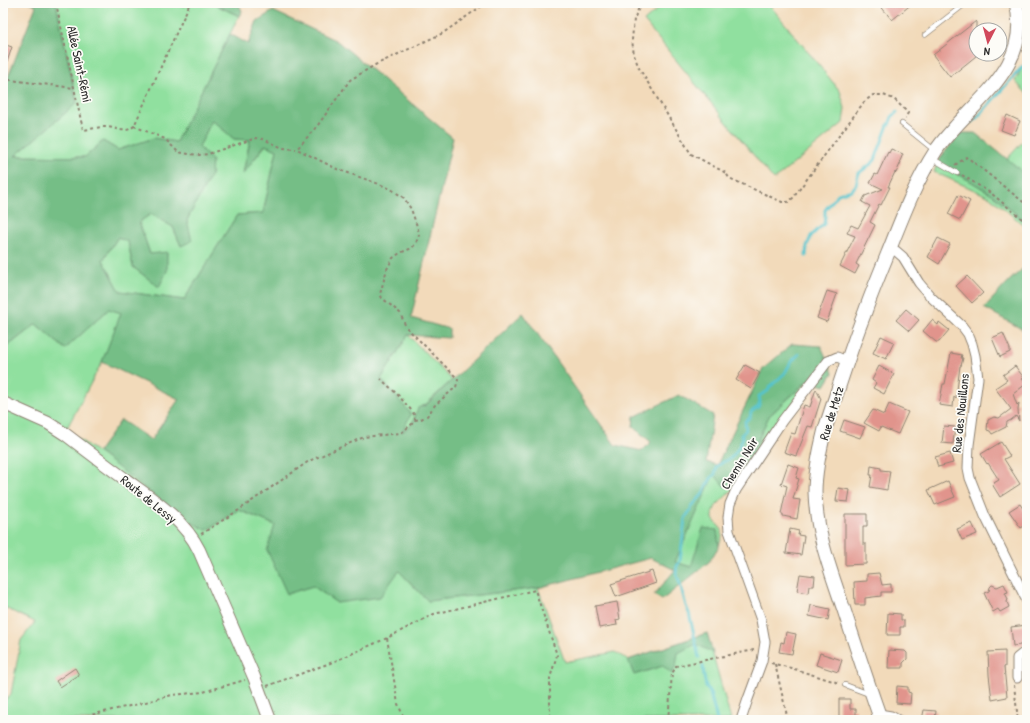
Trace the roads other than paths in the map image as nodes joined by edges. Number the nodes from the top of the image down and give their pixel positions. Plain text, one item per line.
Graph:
1 (966, 3) edge
2 (1016, 3) edge
3 (925, 35) dead end
4 (902, 124) road end
5 (933, 155) junction
6 (958, 172) road end
7 (890, 248) junction
8 (847, 360) junction
9 (3, 403) edge
10 (1027, 601) edge
11 (1027, 653) edge
12 (1017, 678) road end
13 (845, 685) road end
14 (871, 695) junction
15 (880, 717) edge
16 (270, 720) edge
17 (741, 720) edge
18 (898, 720) edge

1 - 3 lane
2 - 5 main road, Rue de Metz
4 - 5 lane
5 - 6 lane
5 - 7 main road, Rue de Metz
7 - 8 main road, Rue de Metz
7 - 10 street, Rue des Nouillons
8 - 14 main road, Rue de Metz
8 - 17 street, Chemin Noir
9 - 16 street, Route de Lessy
11 - 12 street
13 - 14 lane
14 - 15 main road, Rue de Metz
15 - 18 street

